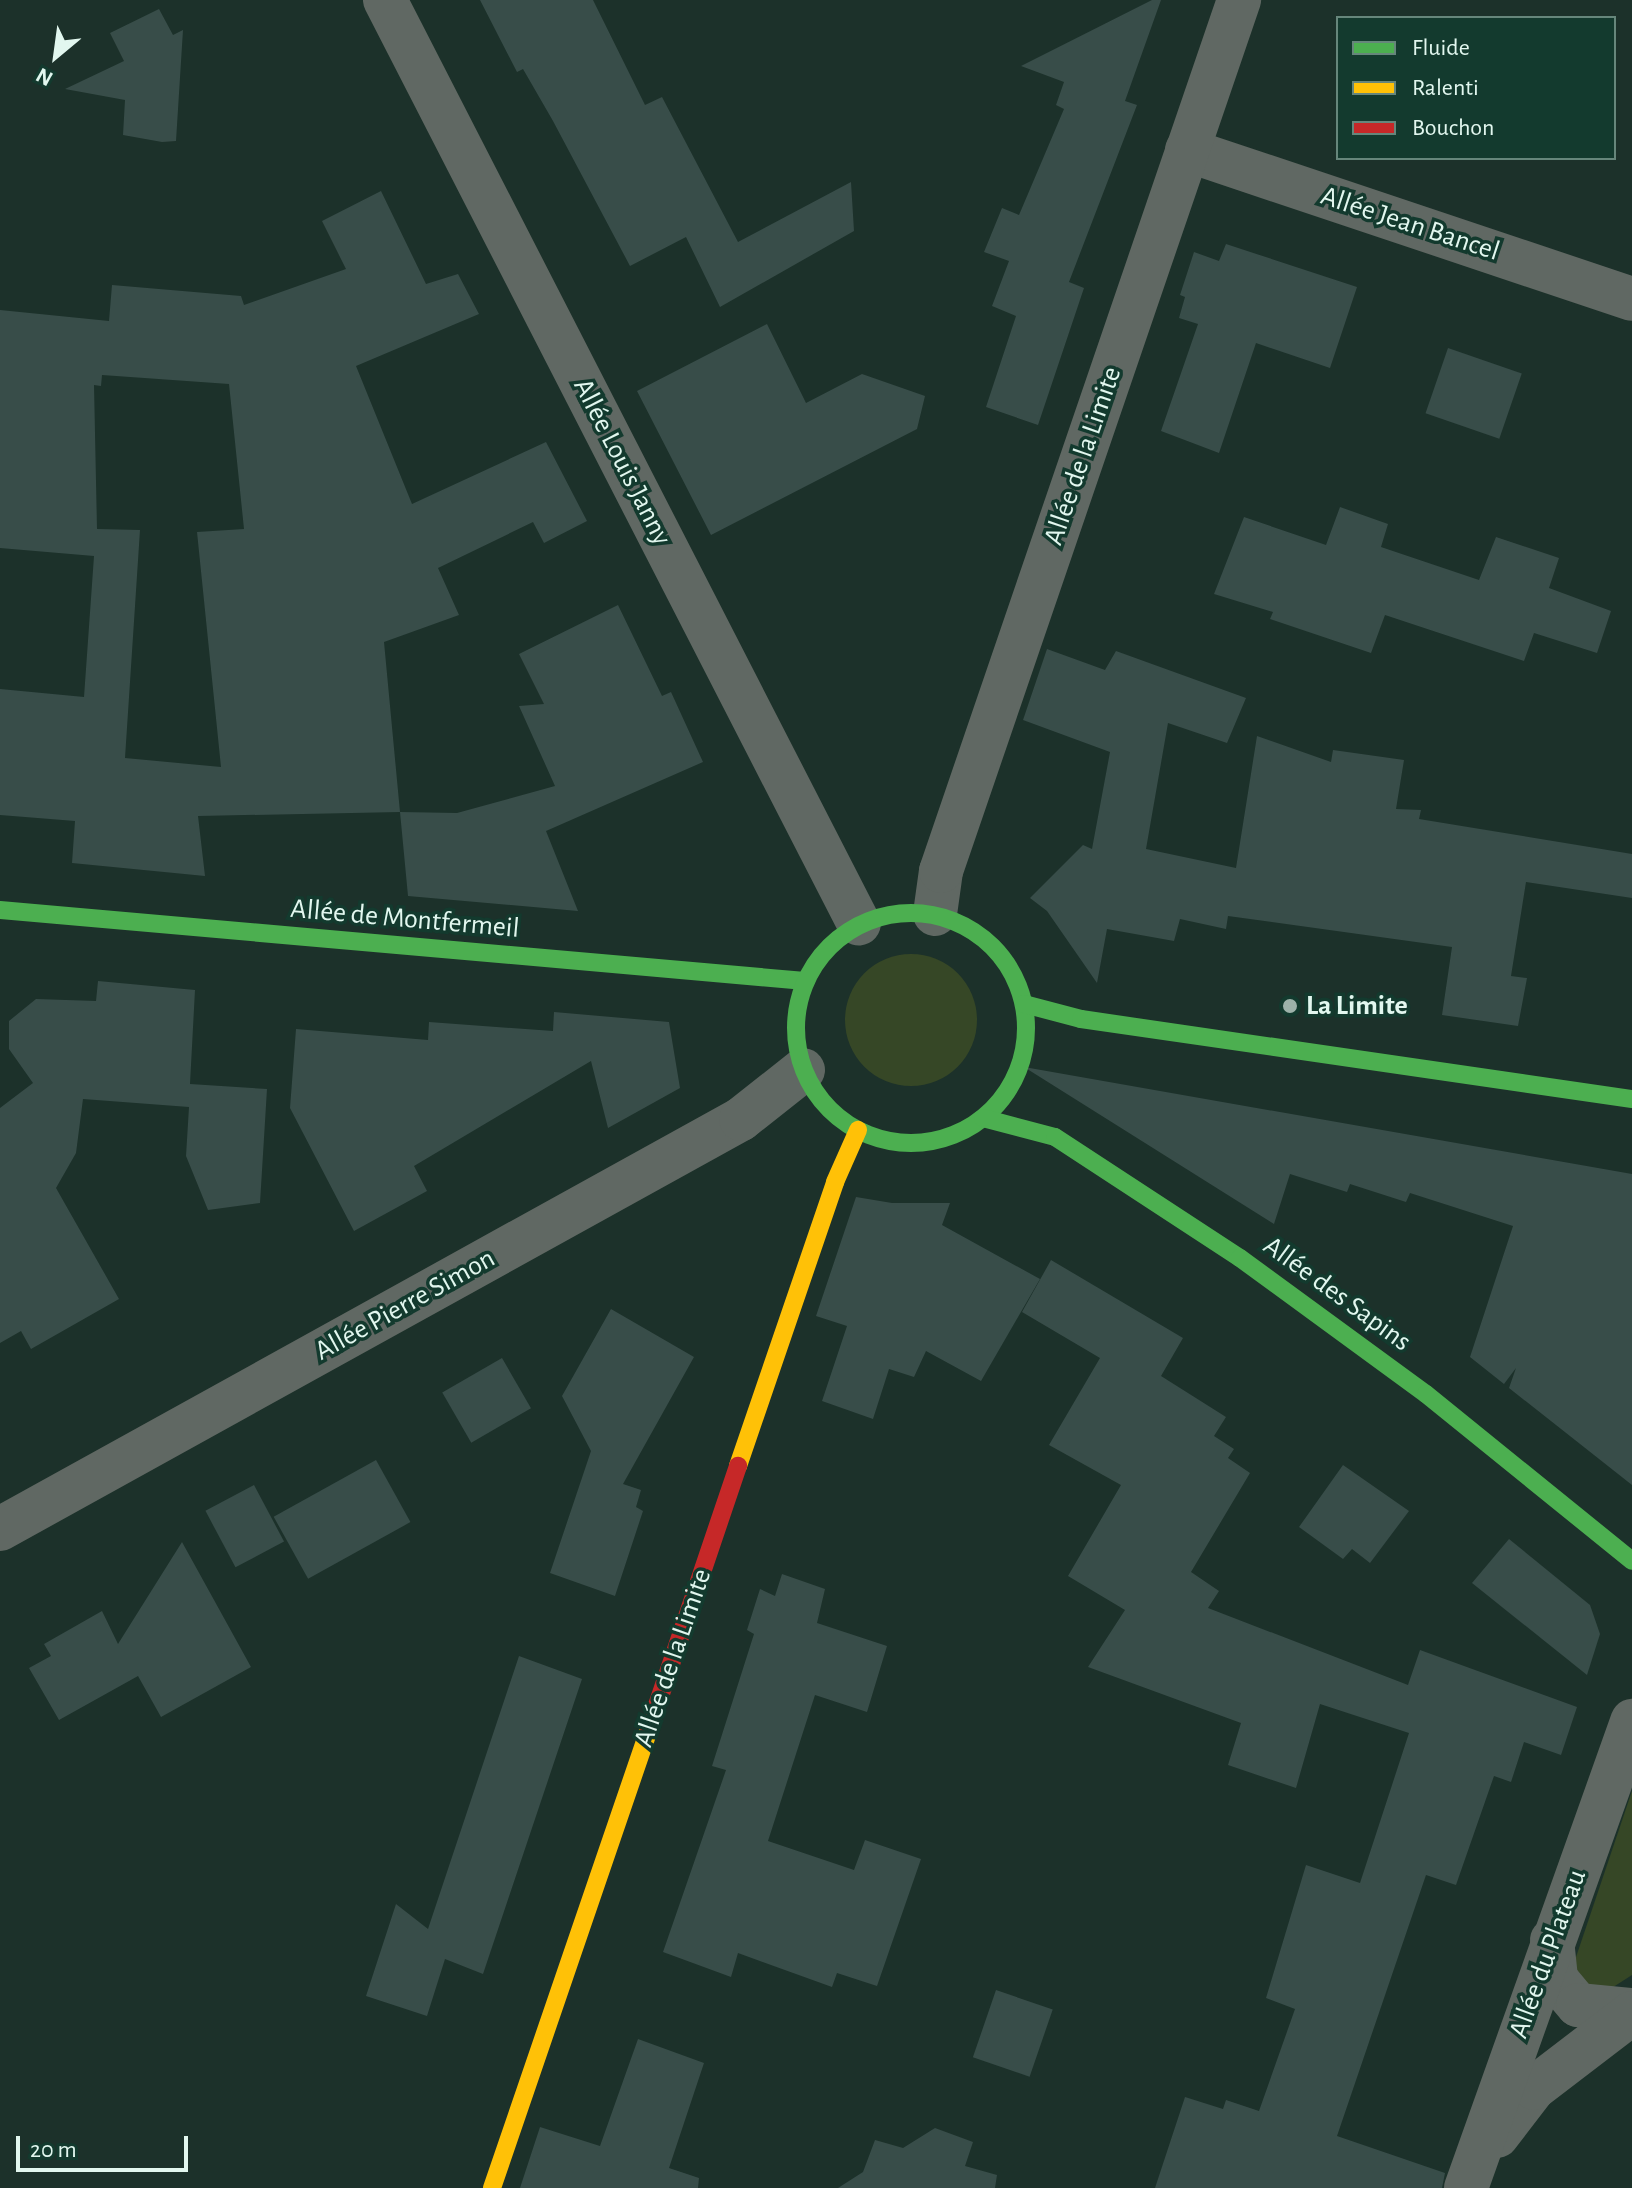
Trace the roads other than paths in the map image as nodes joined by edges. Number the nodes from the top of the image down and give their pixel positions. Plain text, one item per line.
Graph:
1 (385, 0) edge
2 (1239, 0) edge
3 (1187, 150) junction
4 (1632, 299) edge
5 (0, 910) edge
6 (935, 914) junction
7 (859, 924) junction
8 (805, 981) junction
9 (1024, 1004) junction
10 (803, 1070) junction
11 (1632, 1099) edge
12 (983, 1118) junction
13 (858, 1130) junction
14 (0, 1529) edge
15 (1632, 1561) edge
16 (1632, 1721) edge
17 (1552, 1940) junction
18 (1632, 2011) edge
19 (1469, 2179) edge
20 (492, 2188) edge

1 - 7 street, Allée Louis Janny
2 - 3 street, Allée de la Limite
3 - 4 street, Allée Jean Bancel
3 - 6 street, Allée de la Limite
5 - 8 main road, Allée de Montfermeil
6 - 7 main road
6 - 9 main road
7 - 8 main road
8 - 10 main road
9 - 11 main road
9 - 12 main road
10 - 13 main road
10 - 14 street, Allée Pierre Simon
12 - 13 main road
12 - 15 main road, Allée des Sapins
13 - 20 main road, Allée de la Limite
16 - 17 street, Allée du Plateau
17 - 18 street
17 - 19 street, Allée du Plateau
18 - 19 street

